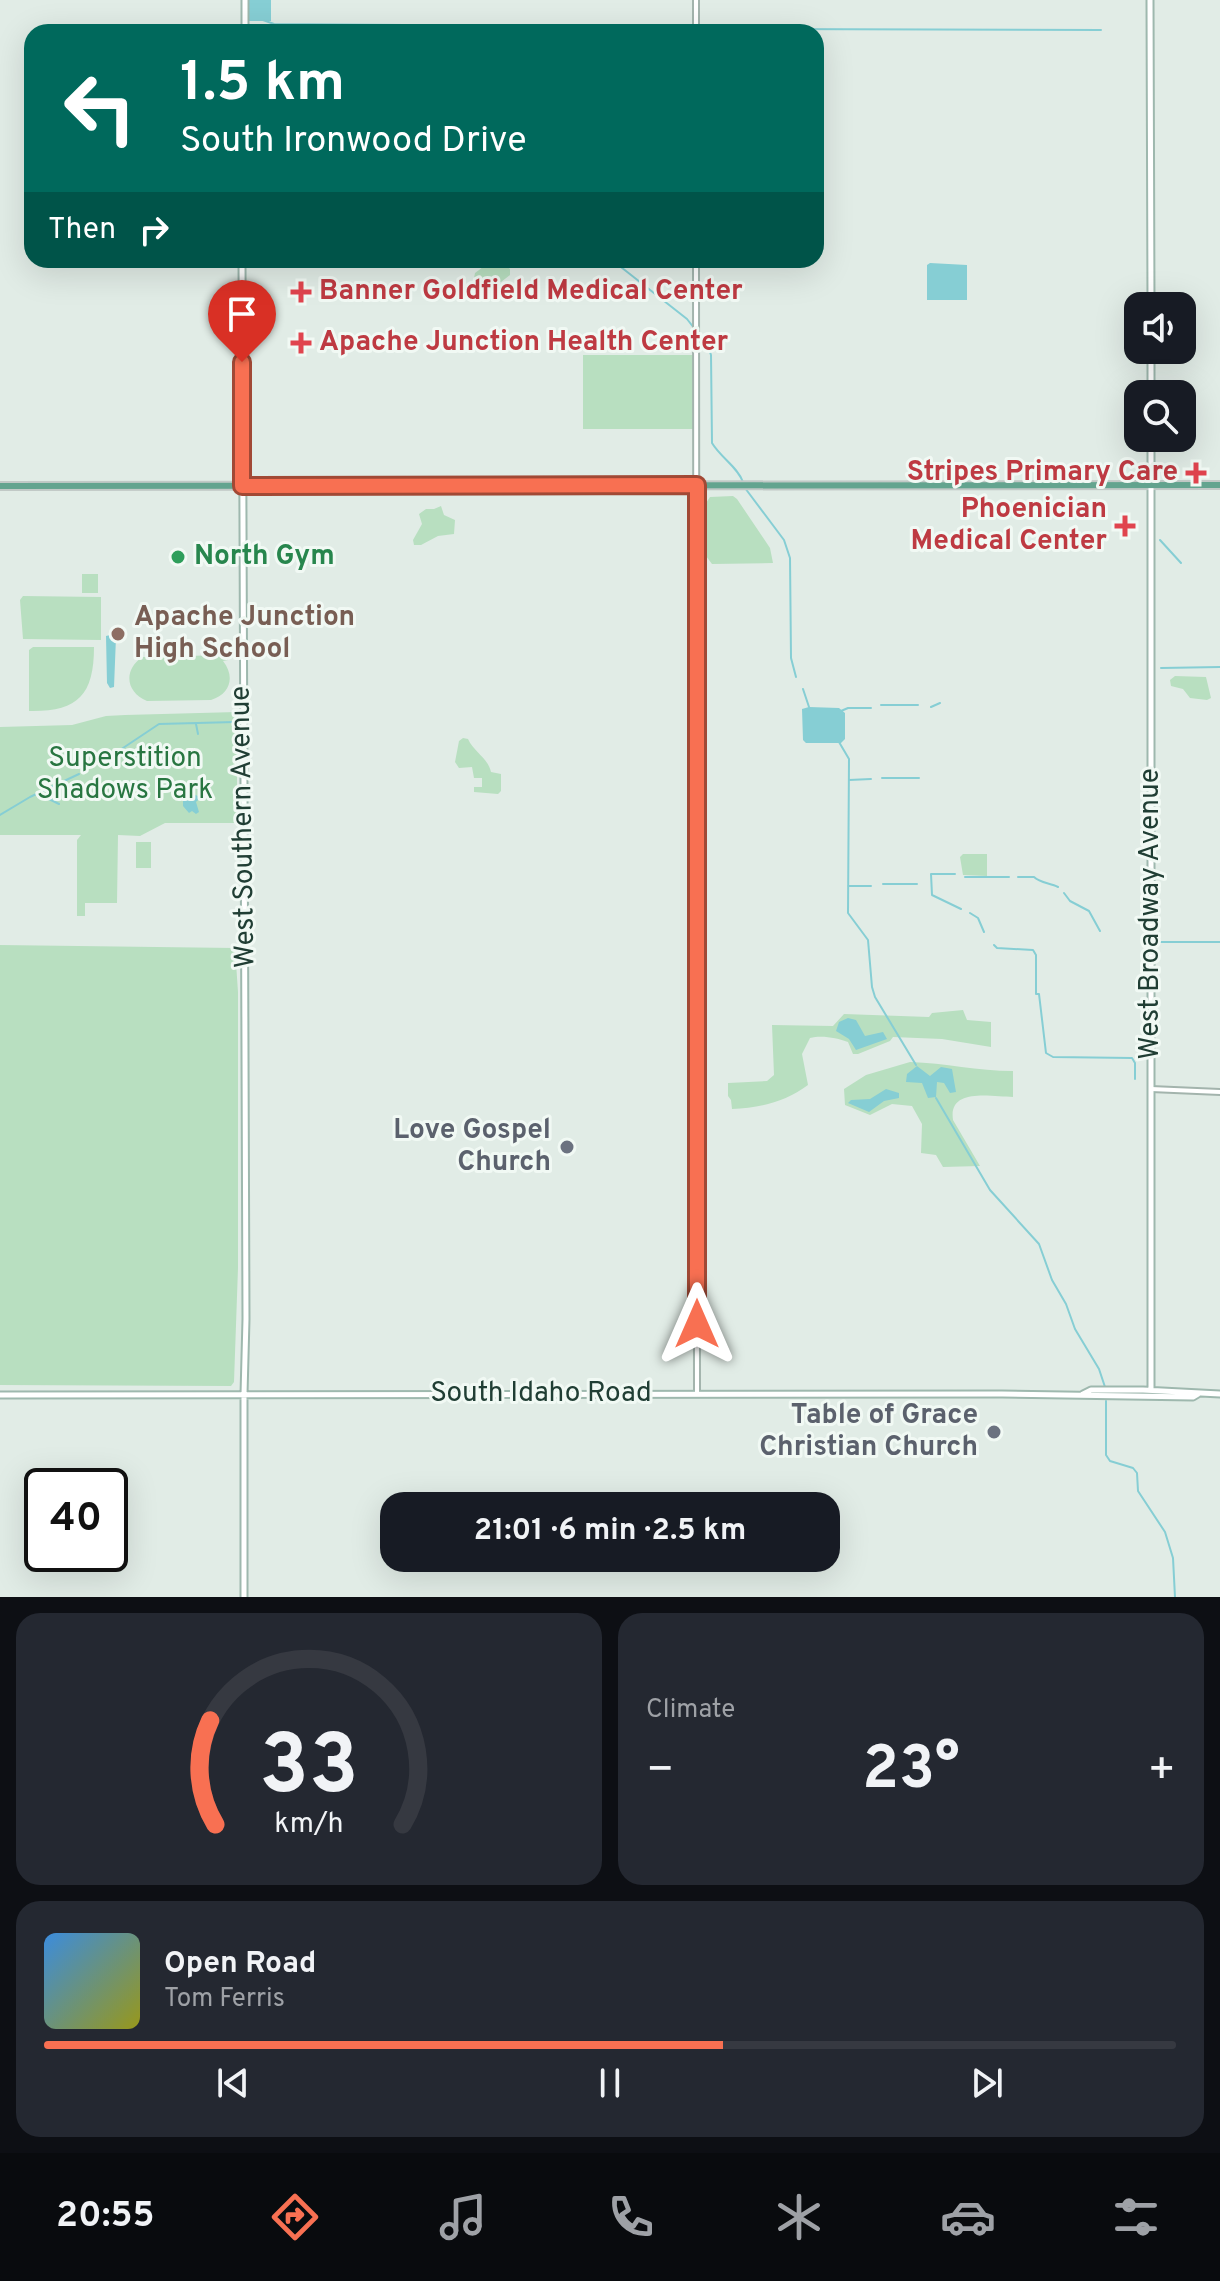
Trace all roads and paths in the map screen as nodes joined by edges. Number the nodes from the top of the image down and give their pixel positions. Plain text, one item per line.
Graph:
1 (245, 0) edge
2 (696, 0) edge
3 (1150, 0) edge
4 (245, 24) edge
5 (696, 24) edge
6 (242, 268) edge
7 (696, 268) edge
8 (1151, 292) edge
9 (1151, 452) edge
10 (697, 485) junction
11 (1151, 485) junction
12 (1220, 485) edge
13 (0, 486) edge
14 (242, 486) junction
15 (1151, 1089) junction
16 (1220, 1092) edge
17 (1151, 1390) junction
18 (244, 1394) junction
19 (697, 1394) junction
20 (1106, 1394) junction
21 (1198, 1394) junction
22 (1220, 1394) edge
23 (0, 1395) edge
24 (244, 1597) edge

1 - 4 main road
2 - 5 street
3 - 8 main road
6 - 14 main road, West Southern Avenue
7 - 10 street
9 - 11 main road, West Broadway Avenue
10 - 11 main road
10 - 14 main road
10 - 19 street
11 - 12 main road
11 - 15 main road, West Broadway Avenue
13 - 14 main road
14 - 18 main road, West Southern Avenue
15 - 16 street
15 - 17 main road, West Broadway Avenue
17 - 20 main road, South Idaho Road
17 - 21 main road, South Idaho Road
18 - 19 main road, South Idaho Road
18 - 23 main road, South Idaho Road
18 - 24 main road, West Southern Avenue
19 - 20 main road, South Idaho Road
20 - 21 main road, South Idaho Road
21 - 22 main road, South Idaho Road

